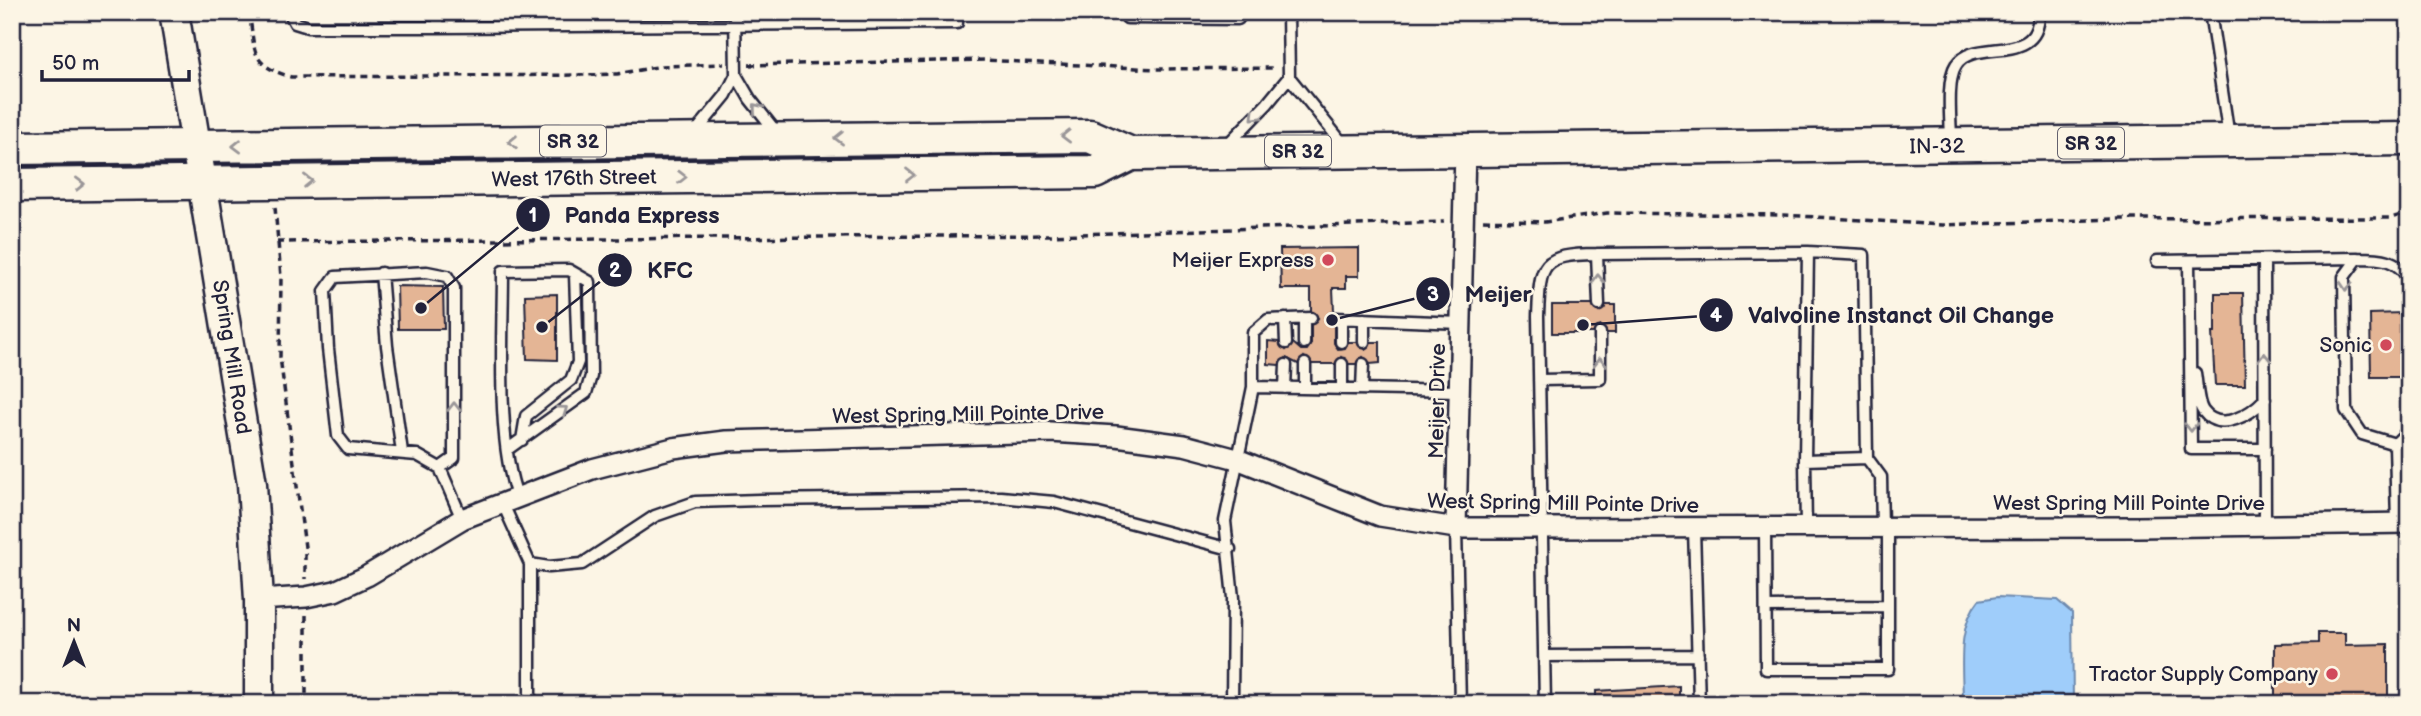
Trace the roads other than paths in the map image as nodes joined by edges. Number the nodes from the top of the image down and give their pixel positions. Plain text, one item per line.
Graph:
1 (174, 12) edge
2 (289, 12) edge
3 (438, 12) edge
4 (736, 12) edge
5 (781, 12) edge
6 (811, 12) edge
7 (956, 12) edge
8 (1126, 12) edge
9 (1238, 12) edge
10 (1288, 12) edge
11 (2039, 12) edge
12 (2210, 12) edge
13 (781, 25) junction
14 (812, 25) junction
15 (736, 26) junction
16 (438, 27) junction
17 (1289, 72) junction
18 (736, 75) junction
19 (782, 139) junction
20 (2409, 139) edge
21 (689, 140) junction
22 (2230, 141) junction
23 (1951, 145) junction
24 (196, 146) junction
25 (12, 148) edge
26 (1465, 149) junction
27 (1349, 151) junction
28 (1219, 153) junction
29 (1131, 154) junction
30 (202, 183) junction
31 (12, 185) edge
32 (1808, 252) junction
33 (1597, 254) junction
34 (2358, 258) junction
35 (2157, 261) dead end
36 (2189, 261) junction
37 (2264, 261) junction
38 (381, 273) junction
39 (575, 274) junction
40 (2409, 281) edge
41 (1599, 305) dead end
42 (1285, 319) junction
43 (1364, 319) junction
44 (1461, 323) junction
45 (1600, 333) dead end
46 (1341, 342) dead end
47 (1364, 342) dead end
48 (1286, 343) dead end
49 (1304, 343) dead end
50 (2190, 345) junction
51 (1305, 364) dead end
52 (1342, 364) dead end
53 (1363, 364) dead end
54 (1286, 365) dead end
55 (1539, 380) junction
56 (1253, 387) junction
57 (1285, 388) junction
58 (1305, 388) junction
59 (1342, 389) junction
60 (1362, 389) junction
61 (1460, 391) junction
62 (2265, 398) junction
63 (2409, 430) edge
64 (522, 440) junction
65 (2395, 444) junction
66 (508, 449) junction
67 (2265, 449) junction
68 (402, 452) junction
69 (1867, 458) junction
70 (1237, 459) junction
71 (1805, 460) junction
72 (440, 468) junction
73 (511, 501) junction
74 (462, 519) junction
75 (2403, 523) edge
76 (2265, 525) junction
77 (1543, 527) junction
78 (1885, 527) junction
79 (1456, 528) junction
80 (1694, 528) junction
81 (1765, 528) junction
82 (1806, 528) junction
83 (1230, 549) junction
84 (530, 564) junction
85 (259, 600) junction
86 (1888, 606) junction
87 (1767, 607) junction
88 (1698, 655) junction
89 (1544, 656) junction
90 (259, 704) edge
91 (530, 704) edge
92 (1232, 704) edge
93 (1460, 704) edge
94 (1545, 704) edge
95 (1699, 704) edge

1 - 24 street, Spring Mill Road
2 - 16 lane
3 - 16 lane
4 - 15 lane
5 - 13 lane
6 - 14 lane
7 - 14 lane
8 - 9 lane
10 - 17 lane
11 - 23 lane
12 - 22 lane
13 - 14 lane
13 - 15 lane
15 - 16 lane
15 - 18 lane
17 - 27 lane
17 -> 28 lane
19 -> 18 lane
18 - 21 lane
19 - 21 main road, West 176th Street / SR 32
29 -> 19 main road, West 176th Street / SR 32
20 - 22 main road, IN-32 / SR 32
21 -> 24 main road, West 176th Street / SR 32
22 - 23 main road, IN-32 / SR 32
23 - 26 main road, IN-32 / SR 32
24 - 25 main road, West 176th Street / SR 32
24 - 30 street, Spring Mill Road
26 - 27 main road, West 176th Street / SR 32
26 - 44 street, Meijer Drive
27 - 28 main road, West 176th Street / SR 32
28 - 29 main road, West 176th Street / SR 32
30 -> 29 main road, West 176th Street / SR 32
31 -> 30 main road, West 176th Street / SR 32
30 - 85 street, Spring Mill Road
32 - 33 lane
32 - 69 lane
32 - 71 lane
41 -> 33 lane
33 - 55 lane
34 - 37 lane
34 - 40 lane
34 -> 65 lane
35 - 36 lane
36 - 37 lane
36 - 50 lane
62 -> 37 lane
38 - 68 lane
38 - 68 lane
72 -> 38 lane
39 - 64 lane
64 -> 39 lane
39 - 66 lane
42 - 48 lane
42 - 49 lane
42 - 56 lane
43 - 44 lane
43 - 46 lane
43 - 47 lane
44 - 61 street, Meijer Drive
55 -> 45 lane
50 - 62 lane
50 -> 67 lane
51 - 58 lane
52 - 59 lane
53 - 60 lane
54 - 57 lane
55 - 77 lane
56 - 57 lane
56 - 70 lane
57 - 58 lane
58 - 59 lane
59 - 60 lane
60 - 61 lane
61 - 79 street, Meijer Drive
62 - 67 lane
63 - 65 lane
64 - 66 lane
65 - 75 lane
66 - 73 lane
67 - 76 lane
68 - 72 lane
69 - 71 lane
69 - 78 lane
70 - 73 street, West Spring Mill Pointe Drive
70 - 79 street, West Spring Mill Pointe Drive
70 - 83 lane
71 - 82 lane
72 - 74 lane
73 - 74 street, West Spring Mill Pointe Drive
73 - 84 lane
74 - 85 street, West Spring Mill Pointe Drive
75 - 76 street, West Spring Mill Pointe Drive
76 - 78 street, West Spring Mill Pointe Drive
77 - 79 street, West Spring Mill Pointe Drive
77 - 80 street, West Spring Mill Pointe Drive
77 - 89 lane
78 - 82 street, West Spring Mill Pointe Drive
78 - 86 lane
79 - 93 lane
80 - 81 street, West Spring Mill Pointe Drive
80 - 88 lane
81 - 82 street, West Spring Mill Pointe Drive
81 - 87 lane
83 - 84 lane
83 - 92 lane
84 - 91 lane
85 - 90 street, Spring Mill Road
86 - 87 lane
86 - 87 lane
88 - 89 lane
88 - 95 lane
89 - 94 lane

